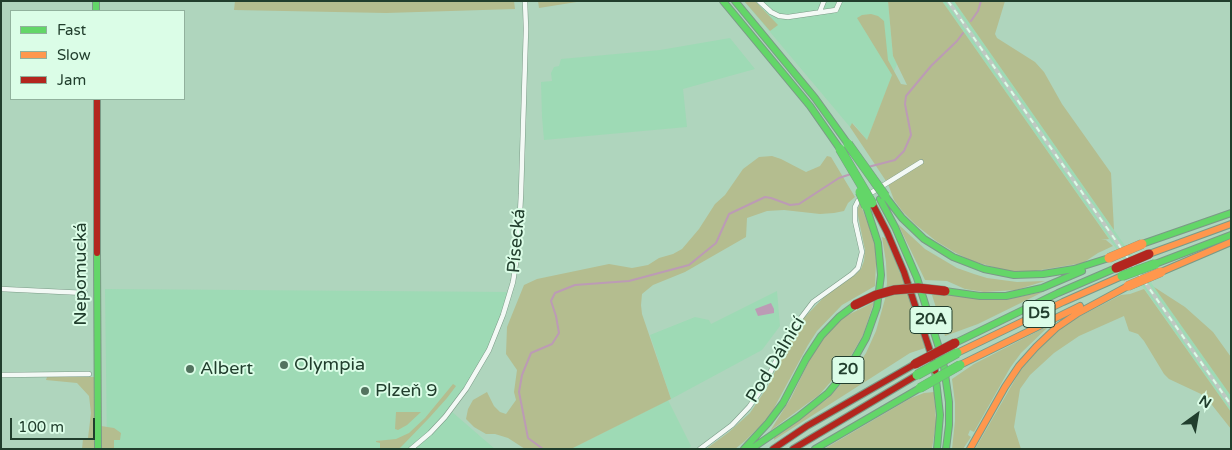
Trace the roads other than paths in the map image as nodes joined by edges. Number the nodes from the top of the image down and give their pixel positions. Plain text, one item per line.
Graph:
1 (525, 1) edge
2 (723, 1) edge
3 (735, 1) edge
4 (759, 1) edge
5 (824, 1) edge
6 (840, 1) edge
7 (820, 11) junction
8 (97, 100) edge
9 (844, 146) junction
10 (920, 162) dead end
11 (876, 201) junction
12 (1231, 213) edge
13 (1231, 224) edge
14 (1231, 235) edge
15 (1231, 242) edge
16 (1109, 258) junction
17 (1128, 286) junction
18 (1, 288) edge
19 (85, 294) dead end
20 (1, 374) edge
21 (89, 374) dead end
22 (98, 449) edge
23 (411, 449) edge
24 (700, 449) edge
25 (744, 449) edge
26 (751, 449) edge
27 (773, 449) edge
28 (793, 449) edge
29 (815, 449) edge
30 (936, 449) edge
31 (946, 449) edge
32 (970, 449) edge

1 - 23 street, Písecká
2 - 9 main road, 20
3 - 9 main road, 20
4 - 7 street
5 - 7 street
6 - 7 street
8 - 22 main road, Nepomucká
9 - 11 main road, 20, bridge
9 - 11 main road, 20, bridge
10 - 24 street, Pod Dálnicí
11 - 16 main road
11 - 26 main road, 20
11 - 30 main road
11 - 31 main road, 20A
12 - 16 main road, bridge
13 - 27 main road, D5, bridge
14 - 28 main road, D5, bridge
15 - 17 main road, bridge
16 - 25 main road, bridge
17 - 29 main road, bridge
17 - 32 main road
18 - 19 street
20 - 21 street

